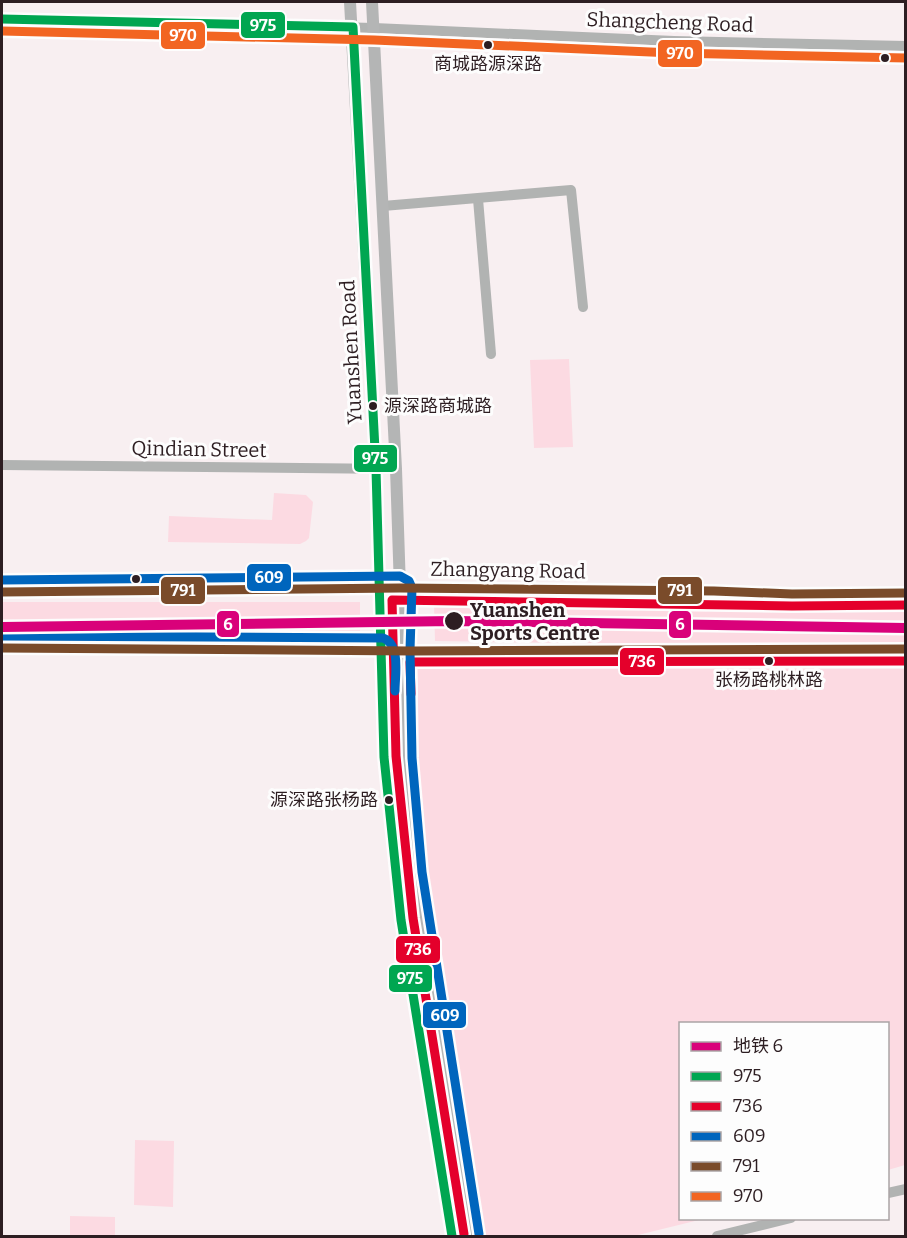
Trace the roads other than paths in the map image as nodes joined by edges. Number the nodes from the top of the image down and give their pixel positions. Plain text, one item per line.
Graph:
1 (350, 2) edge
2 (372, 2) edge
3 (2, 19) edge
4 (353, 27) junction
5 (374, 27) junction
6 (906, 46) edge
7 (478, 199) junction
8 (383, 206) junction
9 (583, 307) dead end
10 (491, 354) dead end
11 (2, 465) edge
12 (376, 469) junction
13 (396, 469) junction
14 (380, 588) junction
15 (400, 588) junction
16 (2, 592) edge
17 (906, 593) edge
18 (2, 648) edge
19 (906, 649) edge
20 (382, 650) junction
21 (398, 650) junction
22 (906, 1189) edge
23 (889, 1193) edge
24 (783, 1220) edge
25 (452, 1236) edge
26 (467, 1236) edge
27 (717, 1236) edge

1 - 4 main road, Yuanshen Road
2 - 5 main road, Yuanshen Road
3 - 4 street, Shangcheng Road
4 - 5 street, Shangcheng Road
4 - 12 main road, Yuanshen Road
5 - 6 street, Shangcheng Road
5 - 8 main road, Yuanshen Road
7 - 8 street
7 - 9 street
7 - 10 street
8 - 13 main road, Yuanshen Road
11 - 12 street, Qindian Street
12 - 13 street, Qindian Street
12 - 14 main road, Yuanshen Road
13 - 15 main road, Yuanshen Road
14 - 15 main road, Zhangyang Road
14 - 16 main road, Zhangyang Road
14 - 20 main road, Yuanshen Road
15 - 17 main road, Zhangyang Road
15 - 21 main road, Yuanshen Road
18 - 20 main road
19 - 21 main road
20 - 21 main road
20 - 25 main road, Yuanshen Road
21 - 26 main road, Yuanshen Road
22 - 23 street
24 - 27 street

